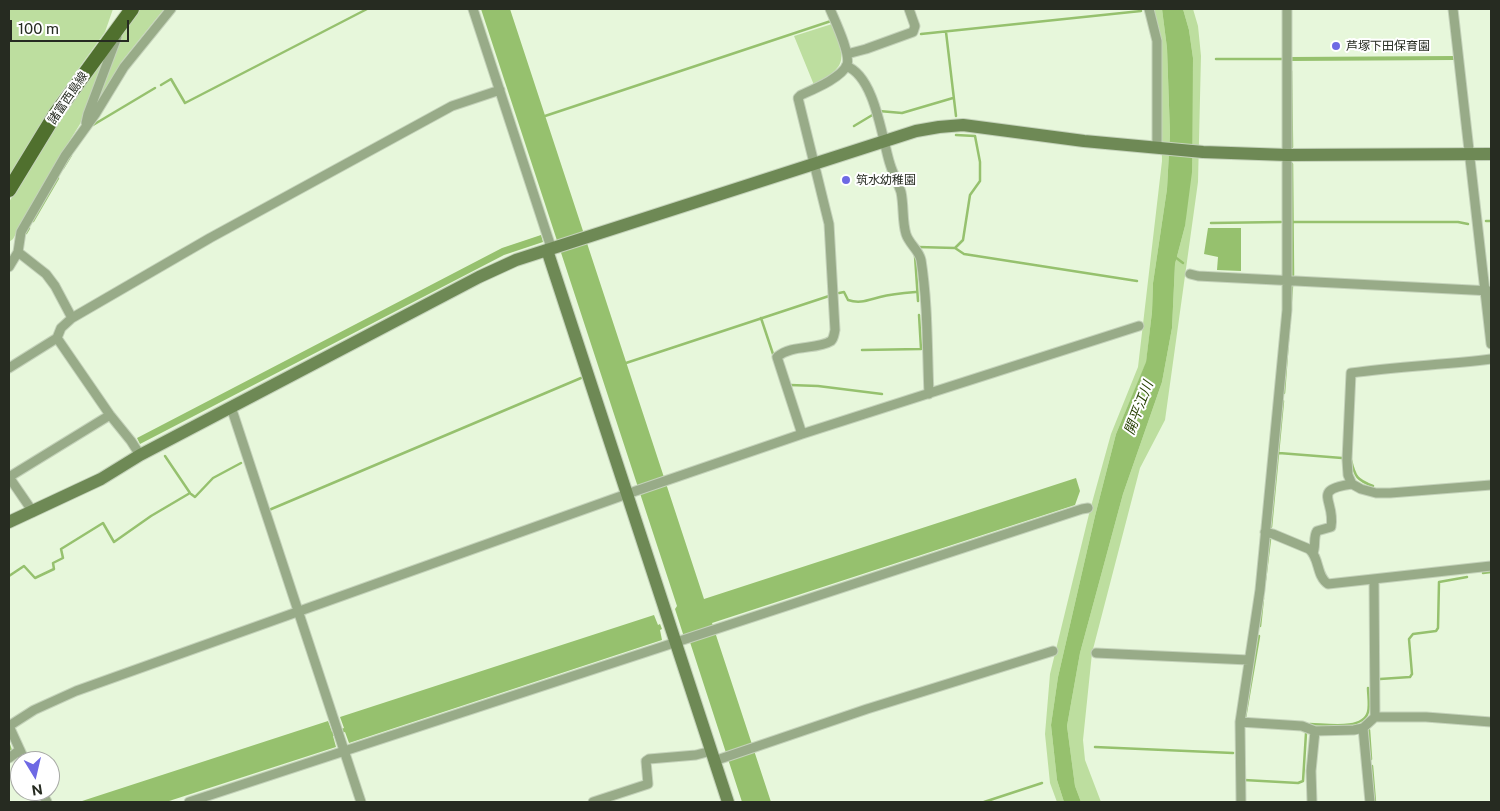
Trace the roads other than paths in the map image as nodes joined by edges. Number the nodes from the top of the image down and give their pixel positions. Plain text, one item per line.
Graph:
1 (132, 9) edge
2 (171, 9) edge
3 (473, 9) edge
4 (830, 9) edge
5 (909, 9) edge
6 (1149, 9) edge
7 (1286, 9) edge
8 (1453, 9) edge
9 (120, 23) junction
10 (847, 54) junction
11 (846, 66) junction
12 (500, 90) junction
13 (86, 126) junction
14 (884, 141) junction
15 (1159, 148) junction
16 (1470, 154) junction
17 (1491, 154) edge
18 (1287, 155) junction
19 (815, 164) junction
20 (9, 190) edge
21 (552, 248) junction
22 (18, 252) junction
23 (9, 267) edge
24 (1190, 274) dead end
25 (1288, 281) junction
26 (1488, 291) edge
27 (72, 318) junction
28 (1139, 326) dead end
29 (57, 338) junction
30 (1491, 344) edge
31 (1491, 359) edge
32 (9, 368) edge
33 (929, 394) junction
34 (231, 407) junction
35 (110, 415) junction
36 (802, 434) junction
37 (140, 455) junction
38 (9, 477) edge
39 (1352, 484) junction
40 (1491, 485) edge
41 (632, 492) junction
42 (1088, 508) dead end
43 (33, 512) junction
44 (10, 524) edge
45 (1265, 532) junction
46 (1313, 553) junction
47 (1491, 566) edge
48 (1374, 580) junction
49 (298, 612) junction
50 (681, 641) junction
51 (1053, 651) dead end
52 (1096, 653) dead end
53 (1250, 660) junction
54 (1375, 717) junction
55 (1240, 722) junction
56 (1491, 722) edge
57 (9, 726) edge
58 (1363, 728) junction
59 (1315, 731) junction
60 (20, 750) joint
61 (344, 752) junction
62 (717, 757) junction
63 (9, 758) edge
64 (189, 802) edge
65 (361, 802) edge
66 (593, 802) edge
67 (728, 802) edge
68 (1241, 802) edge
69 (1312, 802) edge
70 (1370, 802) edge

1 - 9 main road, 諸富西島線
2 - 13 street
3 - 12 street
4 - 10 street
5 - 10 street
6 - 15 street
7 - 18 street
8 - 16 street
9 - 13 street
9 - 20 main road, 諸富西島線
10 - 11 street
11 - 14 street
11 - 19 street
12 - 21 street
12 - 27 street
13 - 22 street
14 - 15 street
14 - 19 street
14 - 33 street
15 - 18 street
16 - 17 street
16 - 18 street
16 - 26 street
18 - 25 street
19 - 21 street
19 - 36 street
21 - 34 street
21 - 41 street
22 - 23 street
22 - 27 street
24 - 25 street
25 - 26 street
25 - 45 street
26 - 30 street
27 - 29 street
28 - 33 street
29 - 32 street
29 - 35 street
31 - 39 street
33 - 36 street
34 - 37 street
34 - 49 street
35 - 37 street
35 - 38 street
36 - 41 street
37 - 43 street
38 - 43 street
39 - 40 street
39 - 46 street
41 - 49 street
41 - 50 street
42 - 50 street
43 - 44 street
45 - 46 street
45 - 53 street
46 - 48 street
47 - 48 street
48 - 54 street
49 - 57 street
49 - 61 street
50 - 61 street
50 - 62 street
51 - 62 street
52 - 53 street
53 - 55 street
54 - 56 street
54 - 58 street
55 - 59 street
55 - 68 street
57 - 60 street
58 - 59 street
58 - 70 street
59 - 69 street
60 - 63 street
61 - 64 street
61 - 65 street
62 - 66 street
62 - 67 street

